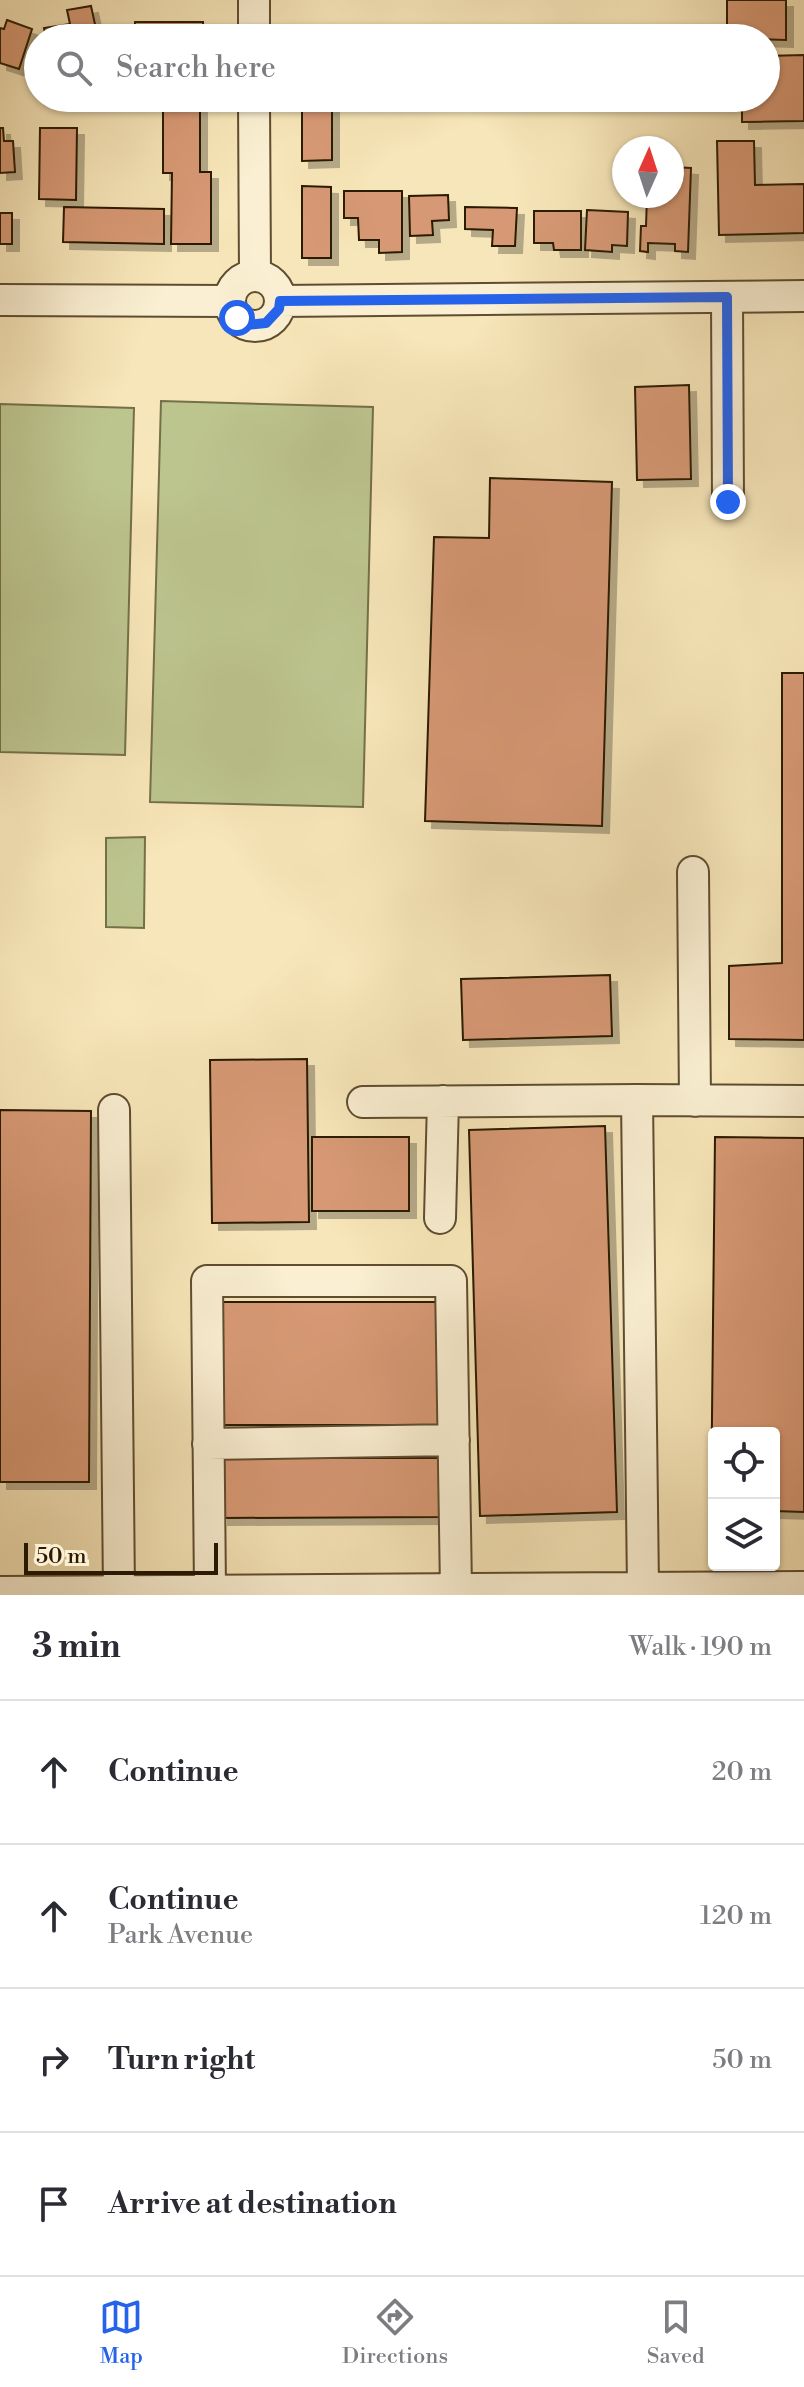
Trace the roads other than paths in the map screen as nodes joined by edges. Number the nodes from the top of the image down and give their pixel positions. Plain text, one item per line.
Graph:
1 (254, 0) edge
2 (254, 24) edge
3 (254, 112) edge
4 (255, 276) junction
5 (804, 296) edge
6 (727, 297) junction
7 (0, 300) edge
8 (230, 301) junction
9 (280, 301) junction
10 (728, 502) dead end
11 (693, 872) dead end
12 (637, 1100) junction
13 (443, 1101) junction
14 (695, 1101) junction
15 (804, 1101) edge
16 (363, 1102) dead end
17 (114, 1110) dead end
18 (440, 1218) dead end
19 (454, 1440) junction
20 (208, 1444) junction
21 (804, 1587) edge
22 (643, 1588) junction
23 (456, 1589) junction
24 (210, 1590) junction
25 (119, 1591) junction
26 (773, 1591) edge
27 (0, 1592) edge
28 (297, 1592) edge
29 (51, 1593) edge

1 - 2 street
3 - 4 street
4 - 8 street
4 - 9 street
5 - 6 street
6 - 9 street
6 - 10 street
7 - 8 street
8 - 9 street
11 - 14 street
12 - 13 street
12 - 14 street
12 - 22 street
13 - 16 street
13 - 18 street
14 - 15 street
17 - 25 street
19 - 20 street
19 - 20 street
19 - 23 street
20 - 24 street
21 - 26 street
22 - 23 street
22 - 26 street
23 - 28 street
24 - 25 street
24 - 28 street
25 - 29 street
27 - 29 street

